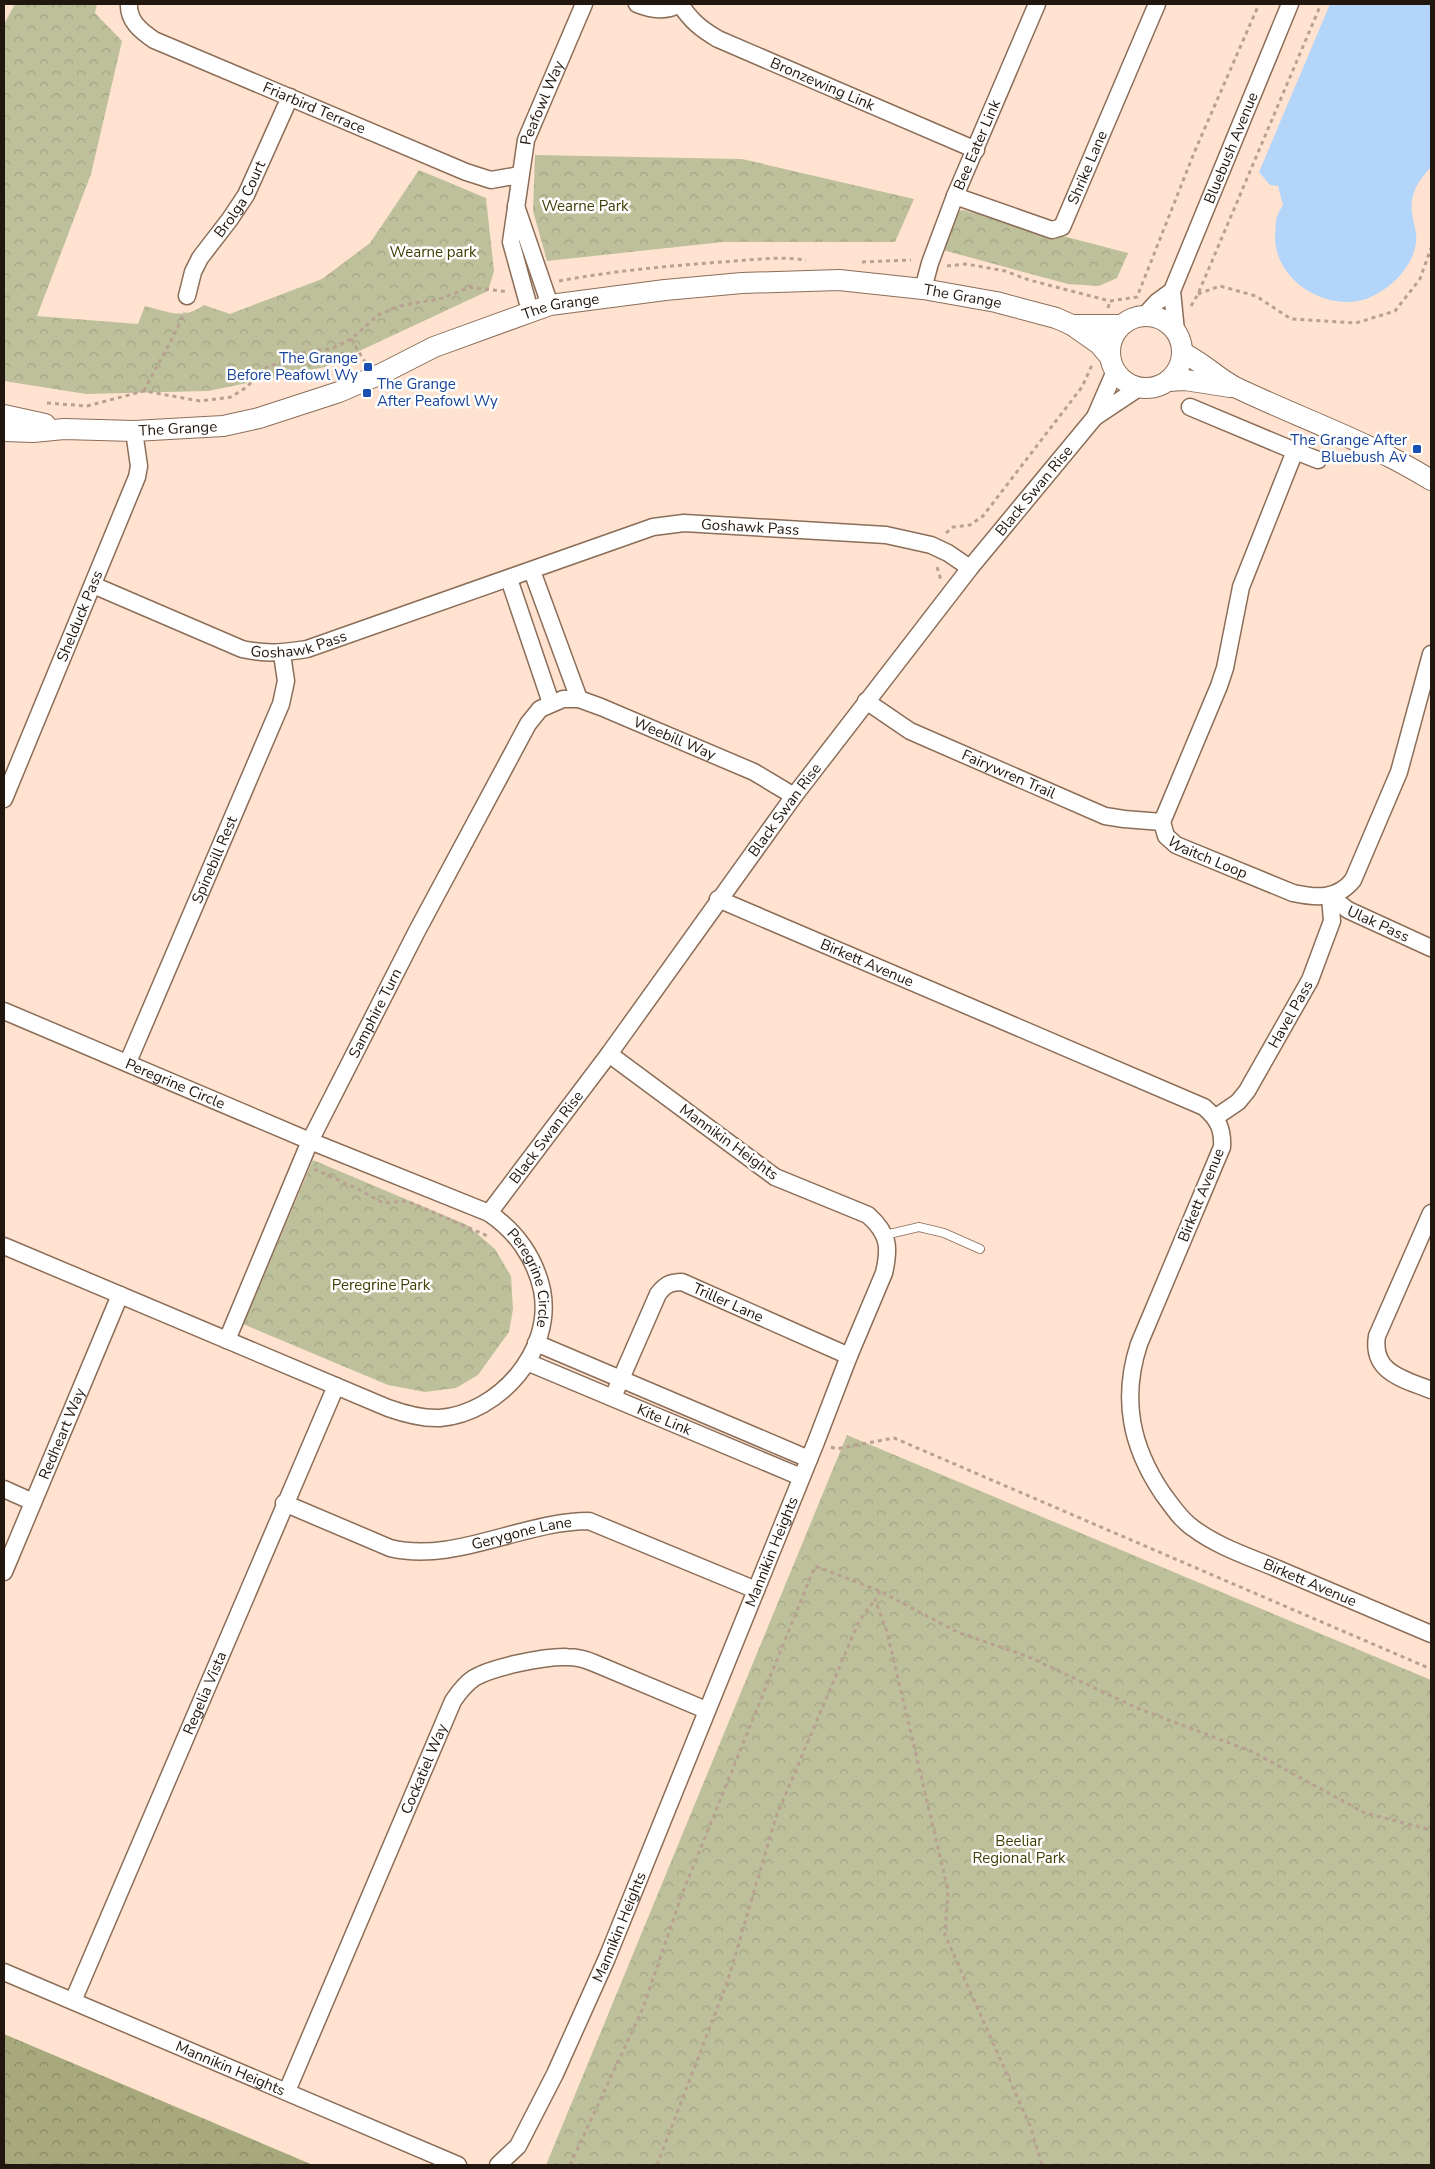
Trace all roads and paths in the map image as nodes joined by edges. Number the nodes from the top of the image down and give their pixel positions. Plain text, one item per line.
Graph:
1 (129, 4) edge
2 (584, 4) edge
3 (637, 4) edge
4 (680, 4) edge
5 (1037, 4) edge
6 (1157, 4) edge
7 (1259, 4) edge
8 (1290, 4) edge
9 (1321, 4) edge
10 (290, 97) junction
11 (976, 150) junction
12 (520, 175) junction
13 (955, 196) junction
14 (516, 206) junction
15 (1431, 248) edge
16 (948, 266) dead end
17 (924, 289) junction
18 (1172, 291) junction
19 (511, 292) dead end
20 (1198, 294) junction
21 (187, 296) joint
22 (550, 305) junction
23 (1190, 307) dead end
24 (530, 311) junction
25 (1145, 315) junction
26 (1072, 325) junction
27 (1121, 325) junction
28 (1176, 331) junction
29 (351, 339) junction
30 (1183, 353) junction
31 (365, 362) dead end
32 (1113, 364) junction
33 (1168, 381) junction
34 (1140, 388) junction
35 (1235, 388) junction
36 (144, 391) junction
37 (41, 403) dead end
38 (1190, 407) dead end
39 (4, 415) edge
40 (1095, 417) junction
41 (64, 429) junction
42 (4, 431) edge
43 (134, 431) junction
44 (1295, 451) junction
45 (1318, 460) dead end
46 (1431, 480) edge
47 (970, 568) junction
48 (532, 571) junction
49 (509, 579) junction
50 (93, 586) junction
51 (282, 654) junction
52 (1431, 654) edge
53 (579, 699) junction
54 (866, 701) junction
55 (551, 703) junction
56 (794, 796) junction
57 (4, 799) edge
58 (1162, 822) junction
59 (1330, 896) junction
60 (718, 899) junction
61 (1431, 948) edge
62 (4, 1011) edge
63 (609, 1054) junction
64 (128, 1062) junction
65 (1216, 1117) junction
66 (310, 1141) junction
67 (1431, 1213) edge
68 (489, 1214) junction
69 (885, 1235) junction
70 (4, 1246) edge
71 (980, 1249) dead end
72 (120, 1295) junction
73 (227, 1340) junction
74 (536, 1343) junction
75 (849, 1356) junction
76 (527, 1362) junction
77 (621, 1380) junction
78 (336, 1386) junction
79 (1431, 1390) edge
80 (613, 1397) junction
81 (816, 1442) junction
82 (809, 1459) junction
83 (802, 1477) junction
84 (4, 1490) edge
85 (33, 1502) junction
86 (284, 1503) junction
87 (4, 1572) edge
88 (756, 1590) junction
89 (880, 1591) junction
90 (875, 1600) junction
91 (1431, 1634) edge
92 (1431, 1669) edge
93 (706, 1710) junction
94 (1431, 1830) edge
95 (4, 1972) edge
96 (73, 2001) junction
97 (286, 2091) junction
98 (458, 2165) edge
99 (498, 2165) edge
100 (570, 2165) edge
101 (658, 2165) edge
102 (1042, 2165) edge

1 - 10 street, Friarbird Terrace
2 - 12 street, Peafowl Way
3 - 4 street
4 - 11 street, Bronzewing Link
5 - 11 street, Bee Eater Link
6 - 13 street, Shrike Lane
7 - 16 path
8 - 18 street, Bluebush Avenue
9 - 20 path
10 - 12 street, Friarbird Terrace
10 - 21 street, Brolga Court
11 - 13 street, Bee Eater Link
12 - 14 street, Peafowl Way
13 - 17 street, Bee Eater Link
14 - 22 street, Peafowl Way
14 - 24 street, Peafowl Way
15 - 20 path
17 - 22 street, The Grange
17 - 26 street, The Grange
18 - 25 street, Bluebush Avenue
18 - 28 street, Bluebush Avenue
19 - 29 path
20 - 23 path
21 - 36 path
22 - 24 street, The Grange
24 - 43 street, The Grange
25 - 27 street
25 - 28 street
26 - 27 street, The Grange
26 - 32 street, The Grange
27 - 32 street
28 - 30 street
29 - 31 path
29 - 36 path
30 - 33 street
30 - 35 street
32 - 34 street
32 - 40 street, Black Swan Rise
33 - 34 street
33 - 35 street
34 - 40 street, Black Swan Rise
35 - 46 street
36 - 37 path
38 - 44 street
39 - 41 street, The Grange
40 - 47 street, Black Swan Rise
41 - 42 street, The Grange
41 - 43 street, The Grange
43 - 50 street, Shelduck Pass
44 - 45 street
44 - 58 street, Waitch Loop
47 - 48 street, Goshawk Pass
47 - 54 street, Black Swan Rise
48 - 49 street, Goshawk Pass
48 - 53 street
49 - 51 street, Goshawk Pass
49 - 55 street
50 - 51 street, Goshawk Pass
50 - 57 street, Shelduck Pass
51 - 64 street, Spinebill Rest
52 - 59 street
53 - 55 street, Weebill Way
53 - 56 street, Weebill Way
54 - 56 street, Black Swan Rise
54 - 58 street, Fairywren Trail
55 - 66 street, Samphire Turn
56 - 60 street, Black Swan Rise
58 - 59 street, Waitch Loop
59 - 61 street, Ulak Pass
59 - 65 street, Havel Pass
60 - 63 street, Black Swan Rise
60 - 65 street, Birkett Avenue
62 - 64 street, Peregrine Circle
63 - 68 street, Black Swan Rise
63 - 69 street, Mannikin Heights
64 - 66 street, Peregrine Circle
65 - 91 street, Birkett Avenue
66 - 68 street, Peregrine Circle
66 - 73 street, Samphire Turn
67 - 79 street
68 - 74 street, Peregrine Circle
69 - 71 lane
69 - 75 street, Mannikin Heights
70 - 72 street, Peregrine Circle
72 - 73 street, Peregrine Circle
72 - 85 street, Redheart Way
73 - 78 street, Peregrine Circle
74 - 76 street, Peregrine Circle
74 - 77 street, Kite Link
75 - 77 street, Triller Lane
75 - 81 street, Mannikin Heights
76 - 78 street, Peregrine Circle
76 - 80 street, Kite Link
77 - 80 street, Triller Lane
77 - 82 street, Kite Link
78 - 86 street, Regelia Vista
80 - 83 street, Kite Link
81 - 82 street, Mannikin Heights
81 - 92 path
82 - 83 street, Mannikin Heights
83 - 88 street, Mannikin Heights
84 - 85 street
85 - 87 street, Redheart Way
86 - 88 street, Gerygone Lane
86 - 96 street, Regelia Vista
88 - 93 street, Mannikin Heights
89 - 90 path
89 - 94 path
89 - 100 path
90 - 101 path
90 - 102 path
93 - 97 street, Cockatiel Way
93 - 99 street, Mannikin Heights
95 - 96 street, Mannikin Heights
96 - 97 street, Mannikin Heights
97 - 98 street, Mannikin Heights

